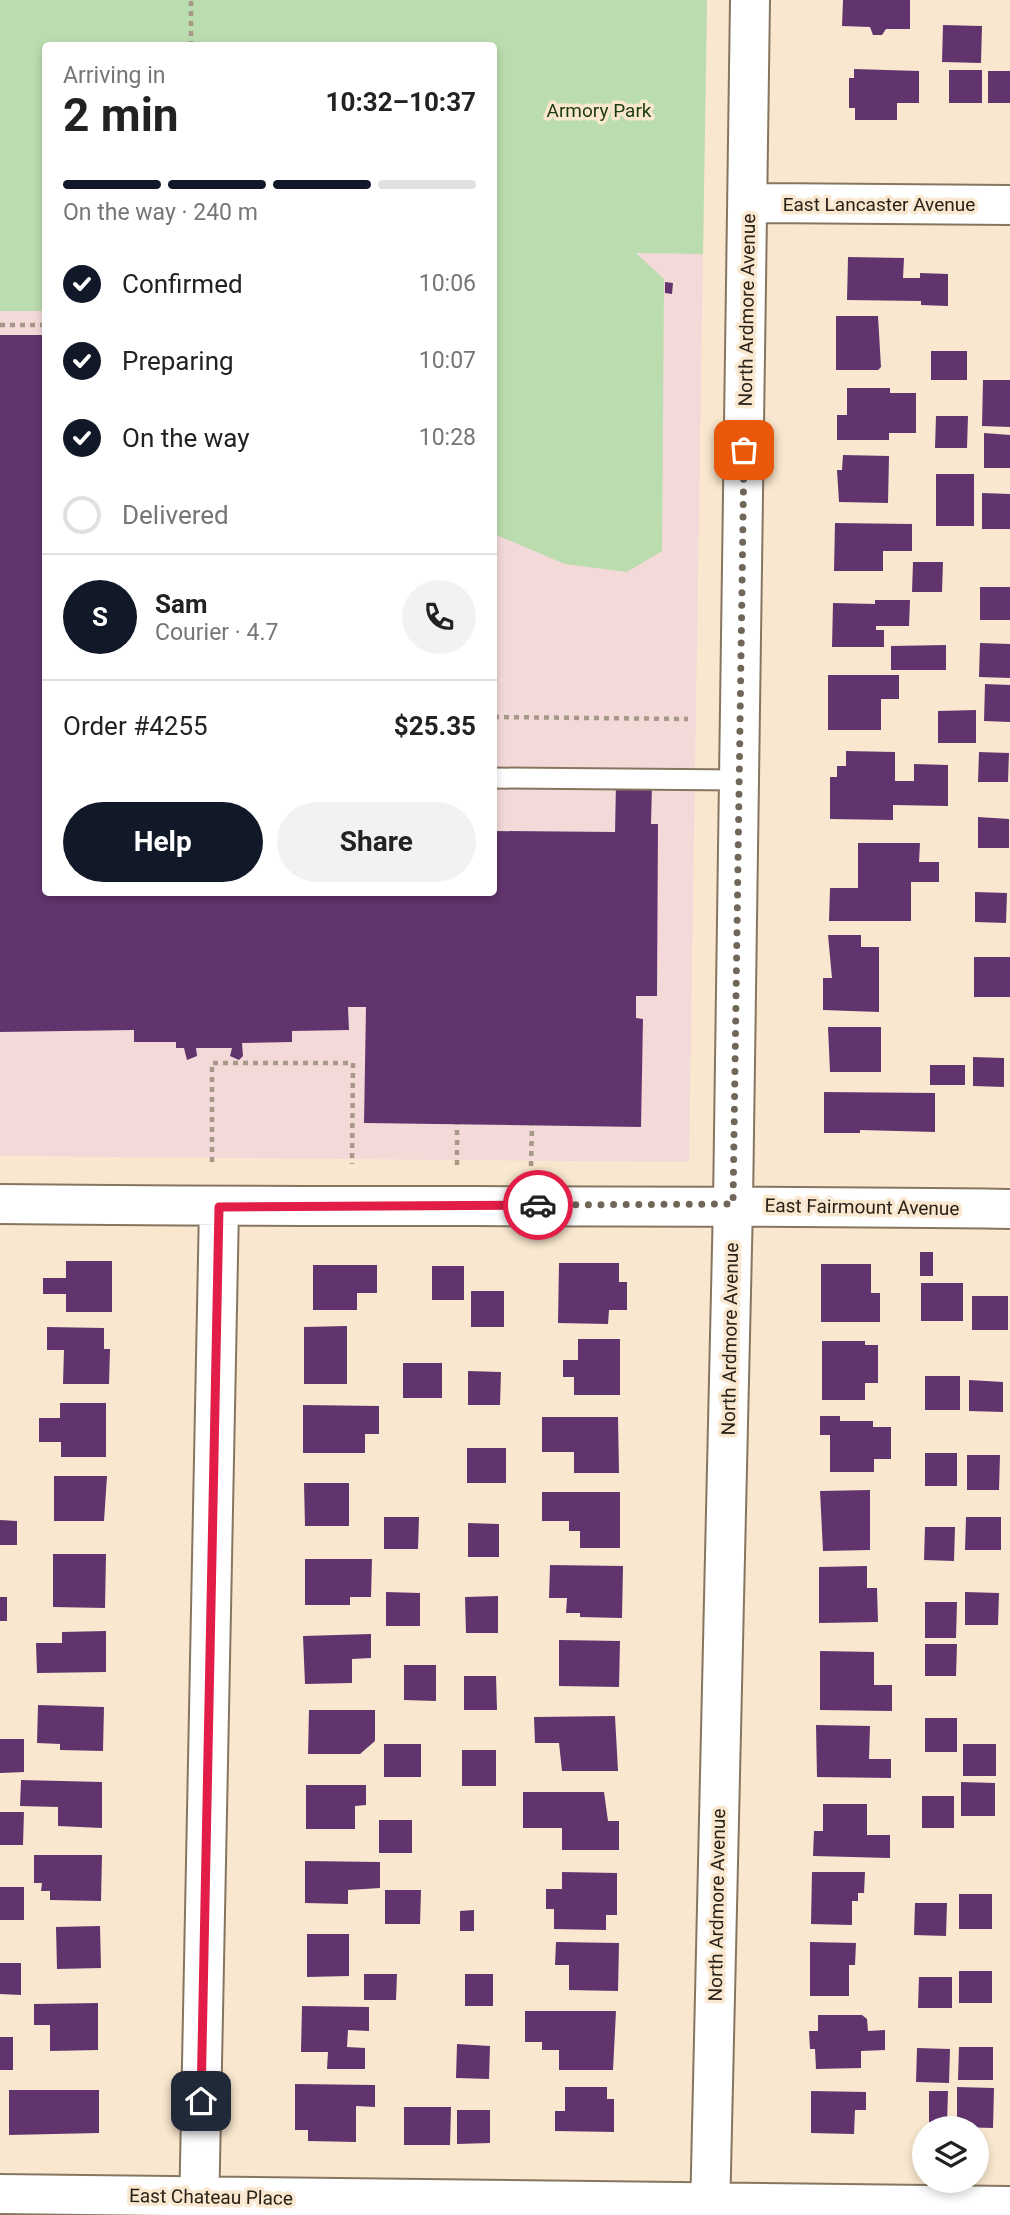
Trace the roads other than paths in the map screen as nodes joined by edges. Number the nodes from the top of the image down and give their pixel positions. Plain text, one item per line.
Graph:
1 (750, 0) edge
2 (748, 203) junction
3 (1010, 205) edge
4 (497, 778) edge
5 (739, 780) junction
6 (0, 1204) edge
7 (733, 1204) junction
8 (219, 1207) junction
9 (1010, 1209) edge
10 (0, 2194) edge
11 (199, 2206) edge
12 (308, 2206) edge
13 (1010, 2206) edge
14 (710, 2209) edge

1 - 2 street, North Ardmore Avenue
2 - 3 street, East Lancaster Avenue
2 - 5 street, North Ardmore Avenue
4 - 5 lane
5 - 7 street, North Ardmore Avenue
6 - 8 street, East Fairmount Avenue
7 - 8 street, East Fairmount Avenue
7 - 9 street, East Fairmount Avenue
7 - 14 street, North Ardmore Avenue
8 - 11 street
10 - 11 street, East Chateau Place
11 - 12 street, East Chateau Place
12 - 14 street, East Chateau Place
13 - 14 street, East Chateau Place

